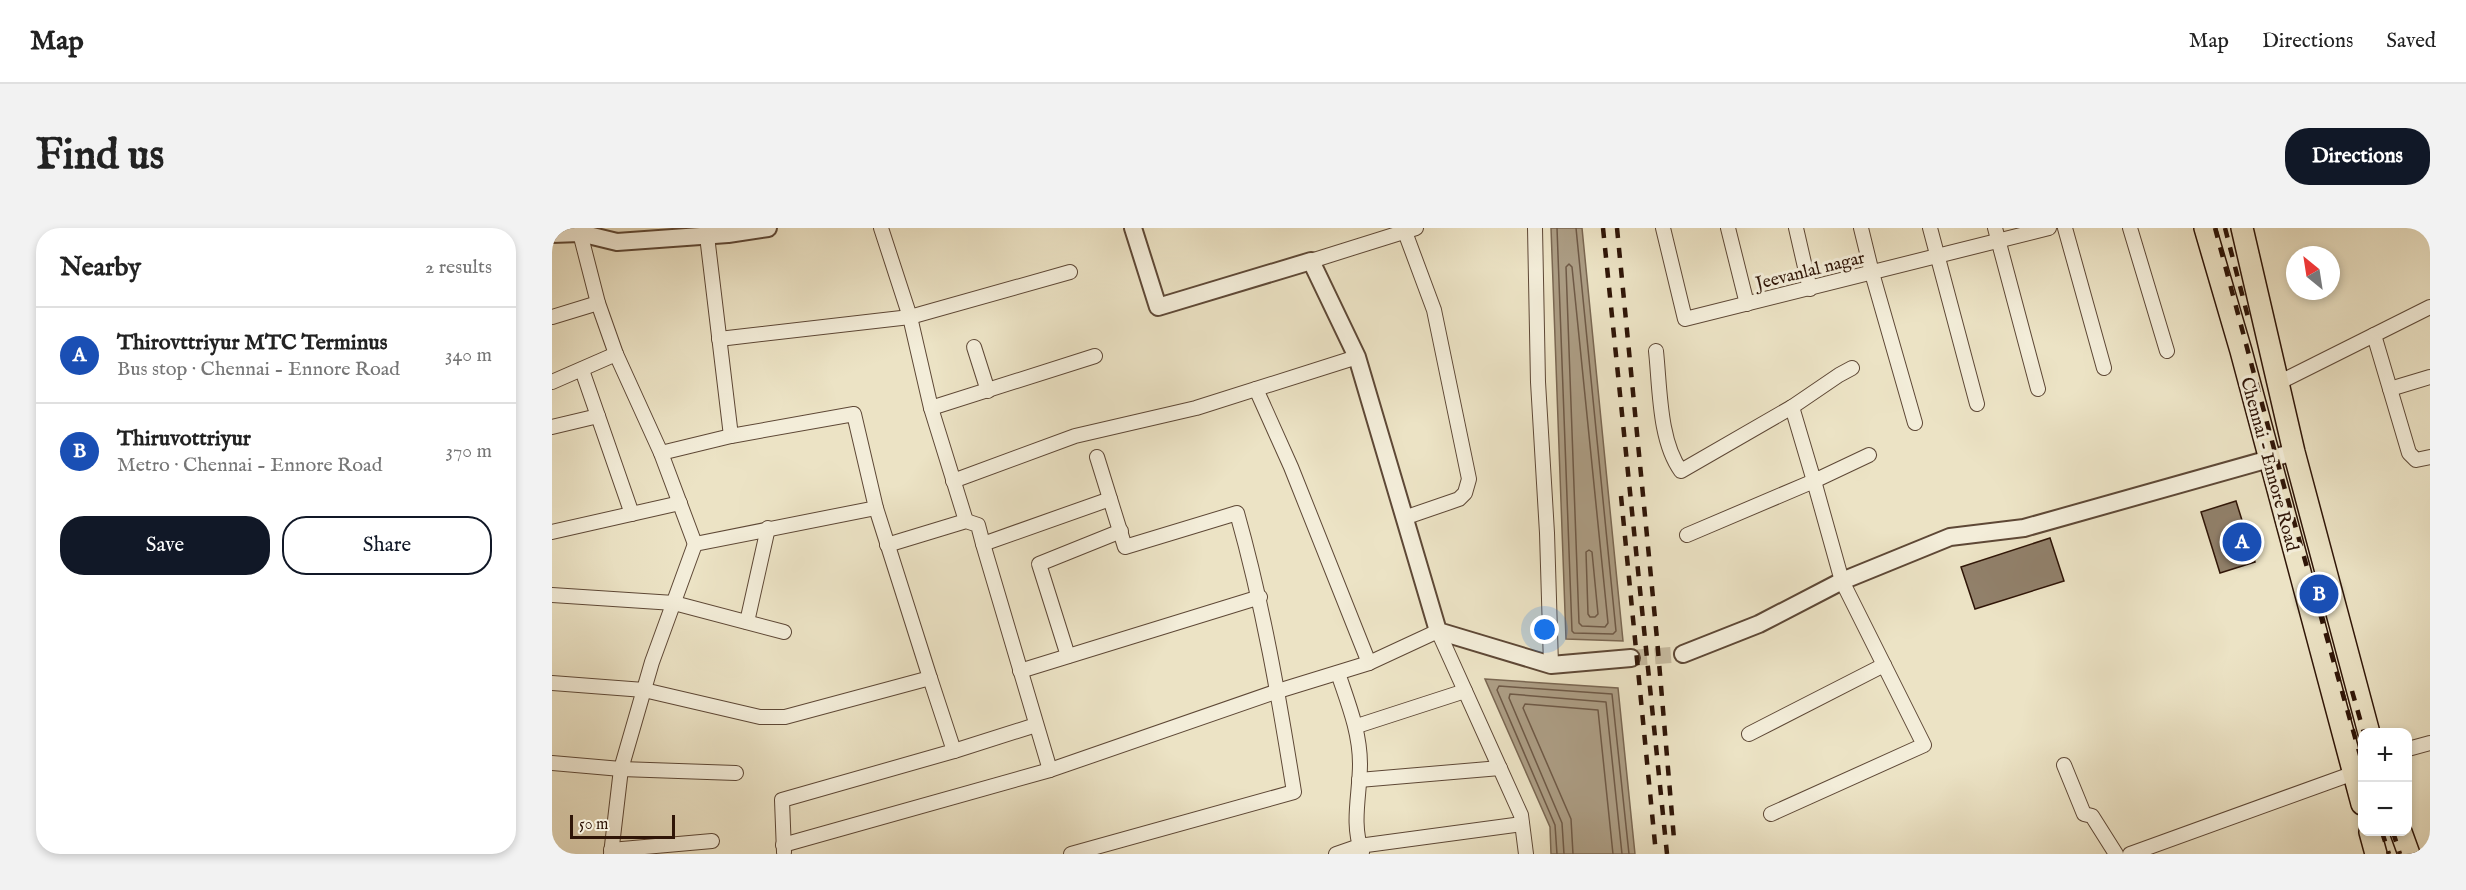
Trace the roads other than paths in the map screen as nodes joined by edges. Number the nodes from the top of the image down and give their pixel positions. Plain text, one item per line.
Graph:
1 (768, 228) edge
2 (881, 228) edge
3 (1535, 228) edge
4 (1663, 228) edge
5 (1728, 228) edge
6 (1796, 228) edge
7 (1861, 228) edge
8 (1930, 228) edge
9 (2049, 228) edge
10 (2065, 228) edge
11 (2130, 228) edge
12 (2205, 228) edge
13 (2242, 228) edge
14 (1136, 229) edge
15 (1410, 230) edge
16 (727, 231) edge
17 (580, 233) junction
18 (552, 234) edge
19 (1996, 235) edge
20 (707, 236) junction
21 (1937, 257) junction
22 (1311, 261) junction
23 (1070, 272) dead end
24 (1872, 273) junction
25 (1810, 289) junction
26 (598, 303) junction
27 (1747, 304) junction
28 (2430, 307) edge
29 (552, 317) edge
30 (910, 317) junction
31 (2374, 335) junction
32 (719, 339) junction
33 (974, 347) dead end
34 (1656, 351) dead end
35 (2167, 351) dead end
36 (616, 354) junction
37 (1095, 356) dead end
38 (1357, 357) junction
39 (1852, 368) dead end
40 (2104, 368) dead end
41 (582, 370) junction
42 (2430, 377) edge
43 (552, 382) edge
44 (2278, 383) junction
45 (1256, 389) junction
46 (2038, 389) dead end
47 (2390, 389) junction
48 (988, 391) junction
49 (1977, 404) dead end
50 (1792, 407) junction
51 (931, 408) junction
52 (598, 416) junction
53 (1916, 423) dead end
54 (552, 427) edge
55 (731, 436) junction
56 (2294, 452) junction
57 (661, 453) junction
58 (1869, 455) dead end
59 (1097, 457) dead end
60 (2430, 457) edge
61 (2268, 459) junction
62 (953, 481) junction
63 (1814, 481) junction
64 (1110, 499) junction
65 (680, 503) junction
66 (876, 508) junction
67 (632, 514) junction
68 (1404, 518) junction
69 (966, 521) junction
70 (768, 528) junction
71 (1121, 531) junction
72 (552, 532) edge
73 (1686, 535) dead end
74 (696, 544) junction
75 (983, 544) junction
76 (887, 545) junction
77 (1842, 581) junction
78 (552, 595) edge
79 (1260, 597) junction
80 (674, 603) junction
81 (747, 622) junction
82 (1438, 631) junction
83 (784, 632) dead end
84 (1683, 654) tunnel mouth
85 (1068, 656) junction
86 (1631, 658) tunnel mouth
87 (1369, 663) junction
88 (1551, 665) junction
89 (1884, 665) junction
90 (1020, 671) junction
91 (1338, 673) junction
92 (930, 678) junction
93 (552, 683) edge
94 (644, 690) junction
95 (1278, 691) junction
96 (1465, 691) junction
97 (1036, 725) junction
98 (1357, 726) junction
99 (2368, 728) edge
100 (1749, 734) dead end
101 (2430, 742) edge
102 (2412, 748) edge
103 (954, 750) junction
104 (552, 763) edge
105 (2064, 765) dead end
106 (1500, 768) junction
107 (621, 769) junction
108 (1050, 770) junction
109 (736, 773) dead end
110 (2354, 773) junction
111 (1359, 780) junction
112 (2358, 788) edge
113 (1771, 814) dead end
114 (1522, 824) junction
115 (2371, 836) edge
116 (2403, 836) edge
117 (712, 841) dead end
118 (784, 850) edge
119 (1361, 850) edge
120 (611, 852) edge
121 (1071, 854) edge
122 (1336, 854) edge
123 (1526, 854) edge
124 (2116, 854) edge
125 (2130, 854) edge
126 (2376, 854) edge
127 (2409, 854) edge

1 - 16 street
2 - 30 street
3 - 88 street
4 - 27 street, Jeevanlal nagar
5 - 27 street
6 - 25 street
7 - 24 street
8 - 21 street
9 - 19 street, Jeevanlal nagar
10 - 40 street
11 - 35 street
12 - 61 main road, Chennai - Ennore Road
13 - 44 main road, Chennai - Ennore Road
14 - 22 street
15 - 22 street
15 - 68 street
16 - 20 street
17 - 18 street
17 - 20 street
17 - 26 street
19 - 21 street, Jeevanlal nagar
19 - 46 street
20 - 32 street
21 - 24 street, Jeevanlal nagar
21 - 49 street
22 - 38 street
23 - 30 street
24 - 25 street, Jeevanlal nagar
24 - 53 street
25 - 27 street, Jeevanlal nagar
26 - 29 street
26 - 36 street
28 - 31 street
30 - 32 street
30 - 51 street
31 - 44 street
31 - 47 street
32 - 55 street
33 - 48 street
34 - 50 street
36 - 41 street
36 - 57 street
37 - 48 street
38 - 45 street
38 - 68 street
39 - 50 street
41 - 43 street
41 - 52 street
42 - 47 street
44 - 56 main road, Chennai - Ennore Road
45 - 62 street
45 - 87 street
47 - 60 street
48 - 51 street
50 - 63 street
51 - 62 street
52 - 54 street
52 - 67 street
55 - 57 street
55 - 66 street
56 - 61 street
56 - 99 main road, Chennai - Ennore Road
57 - 65 street
58 - 63 street
59 - 64 street
61 - 77 street
61 - 110 main road, Chennai - Ennore Road
62 - 69 street
63 - 73 street
63 - 77 street
64 - 71 street
64 - 75 street
65 - 67 street
65 - 74 street
66 - 70 street
66 - 76 street
67 - 72 street
68 - 82 street
69 - 75 street
69 - 76 street
70 - 74 street
70 - 81 street
71 - 79 street
71 - 85 street
74 - 80 street
75 - 90 street
76 - 92 street
77 - 84 street
77 - 89 street
78 - 80 street
79 - 85 street
79 - 95 street
80 - 81 street
80 - 94 street
81 - 83 street
82 - 87 street
82 - 88 street
82 - 96 street
85 - 90 street
86 - 88 street
87 - 91 street
89 - 100 street
89 - 113 street
90 - 97 street
91 - 95 street
91 - 98 street
92 - 94 street
92 - 103 street
93 - 94 street
94 - 107 street
95 - 108 street
95 - 121 street
96 - 98 street
96 - 106 street
97 - 103 street
97 - 108 street
98 - 111 street
101 - 102 street
103 - 118 street
104 - 107 street
105 - 124 street
106 - 111 street
106 - 114 street
107 - 109 street
107 - 120 street
108 - 118 street
110 - 112 main road, Chennai - Ennore Road
110 - 125 street
111 - 119 street
114 - 119 street
114 - 123 street
115 - 126 main road
116 - 127 main road
117 - 120 street
119 - 122 street

